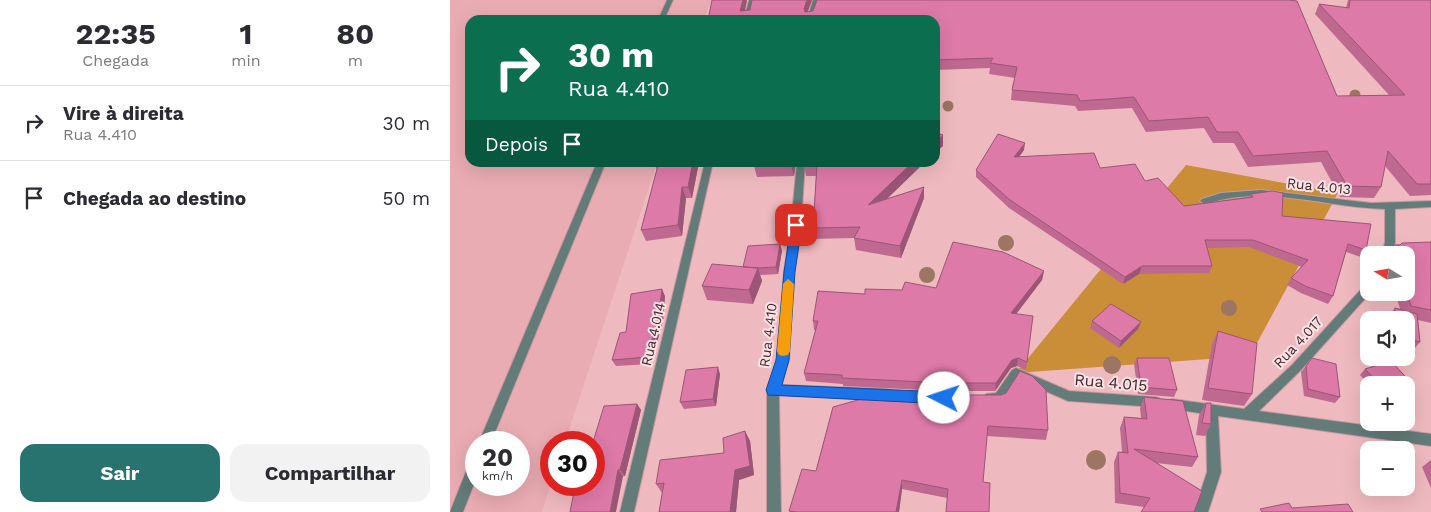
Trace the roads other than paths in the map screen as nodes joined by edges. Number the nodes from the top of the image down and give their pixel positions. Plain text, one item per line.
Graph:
1 (670, 0) edge
2 (752, 0) edge
3 (816, 0) edge
4 (664, 15) edge
5 (748, 15) edge
6 (812, 15) edge
7 (600, 167) edge
8 (708, 167) edge
9 (801, 167) edge
10 (1205, 201) edge
11 (1431, 204) edge
12 (1390, 206) junction
13 (1389, 246) edge
14 (1360, 298) edge
15 (773, 390) junction
16 (898, 395) edge
17 (981, 398) edge
18 (1212, 409) junction
19 (1246, 415) junction
20 (490, 431) edge
21 (1431, 440) edge
22 (465, 490) edge
23 (456, 512) edge
24 (627, 512) edge
25 (774, 512) edge
26 (1201, 512) edge

1 - 4 street
2 - 5 street
3 - 6 street
7 - 20 street
8 - 24 street, Rua 4.014
9 - 15 street, Rua 4.410
10 - 12 street, Rua 4.013
11 - 12 street, Rua 4.013
12 - 13 street
14 - 19 street, Rua 4.017
15 - 16 street
15 - 25 street, Rua 4.410
17 - 18 street, Rua 4.015
18 - 19 street, Rua 4.015
18 - 26 street
19 - 21 street, Rua 4.015
22 - 23 street

